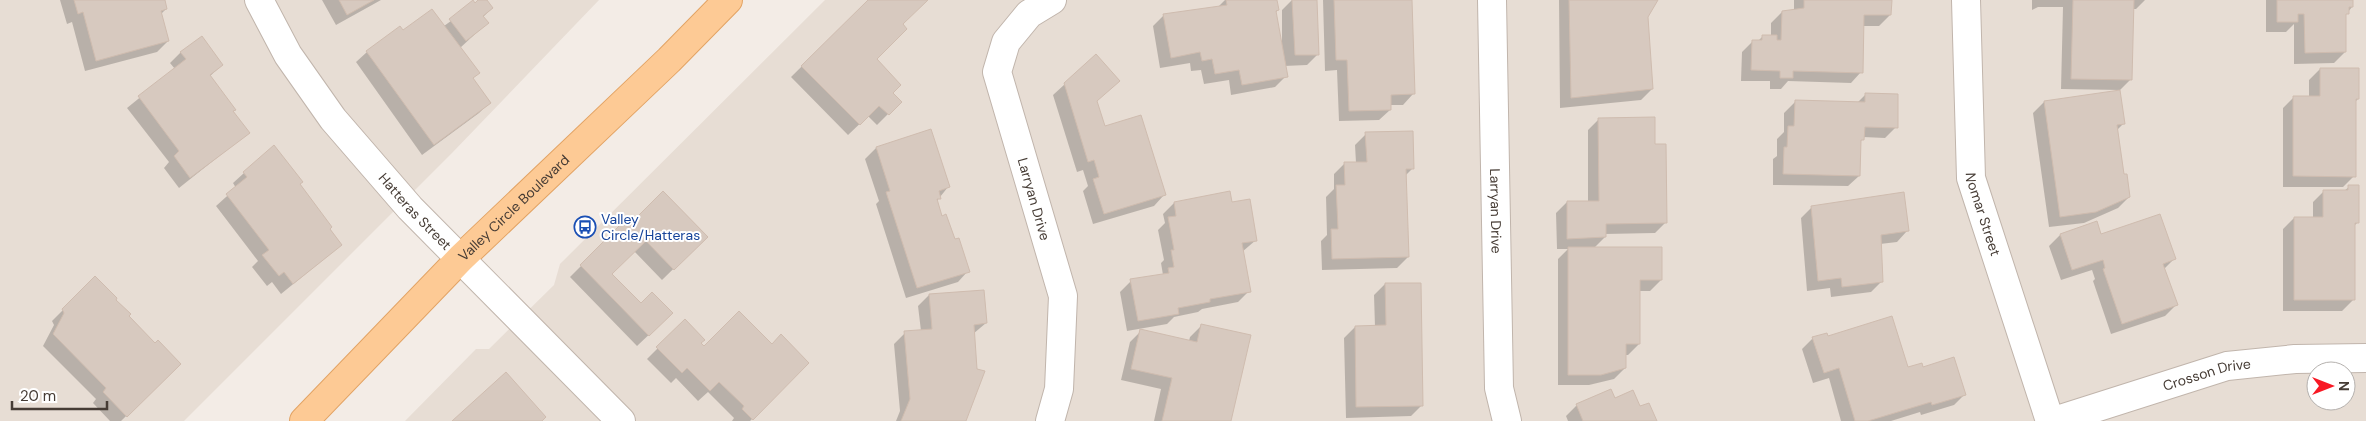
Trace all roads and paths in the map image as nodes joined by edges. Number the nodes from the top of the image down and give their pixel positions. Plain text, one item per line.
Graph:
1 (259, 0) edge
2 (728, 0) edge
3 (1052, 0) edge
4 (1492, 0) edge
5 (1966, 0) edge
6 (461, 258) junction
7 (2366, 358) edge
8 (304, 421) edge
9 (621, 421) edge
10 (1050, 421) edge
11 (1506, 421) edge
12 (2052, 421) edge

1 - 6 street, Hatteras Street
2 - 6 main road, Valley Circle Boulevard
3 - 10 street, Larryan Drive
4 - 11 street, Larryan Drive
5 - 12 street, Nomar Street
6 - 8 main road, Valley Circle Boulevard
6 - 9 street, Hatteras Street
7 - 12 street, Crosson Drive

